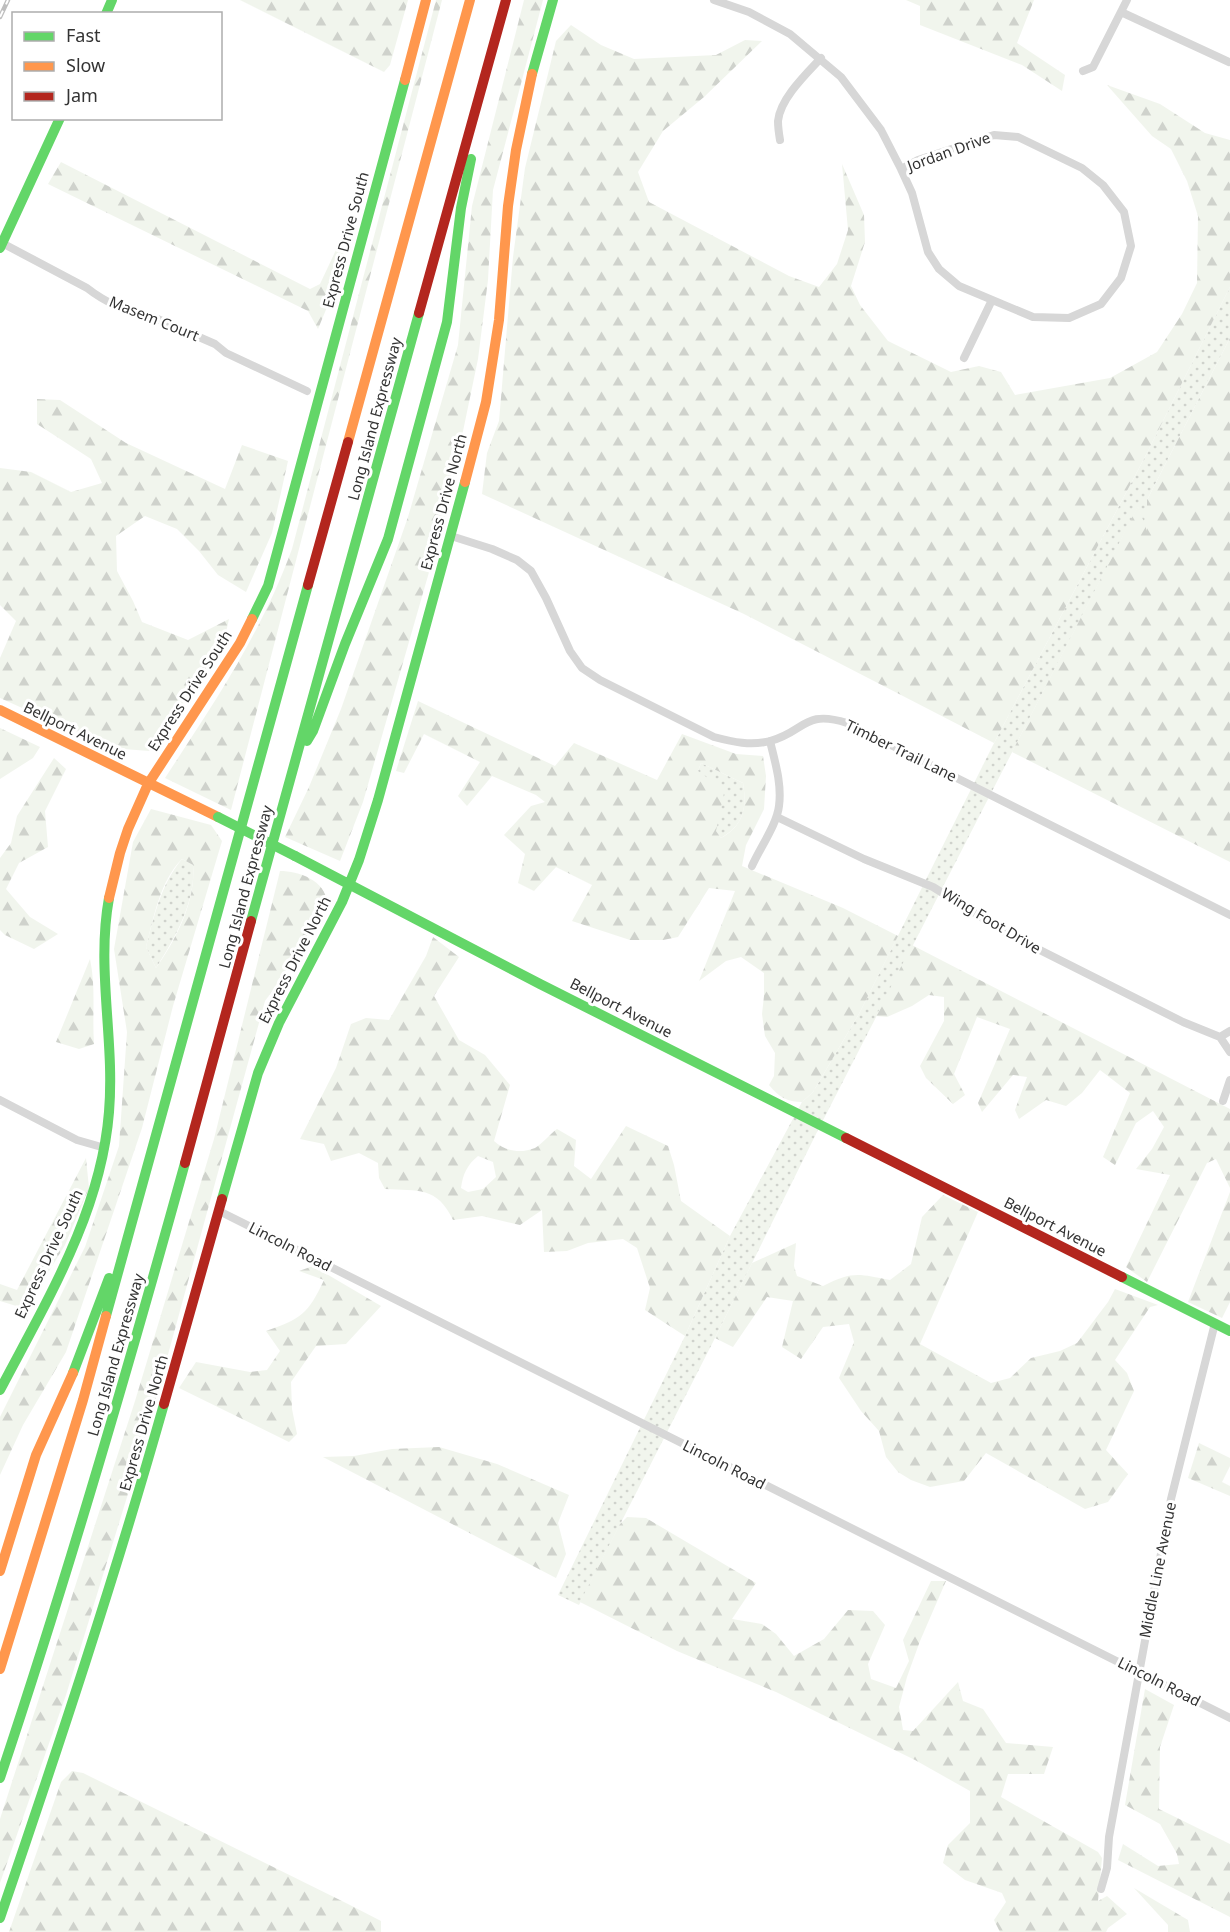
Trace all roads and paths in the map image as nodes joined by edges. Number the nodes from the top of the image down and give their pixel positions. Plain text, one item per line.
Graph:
1 (426, 0) edge
2 (460, 0) edge
3 (470, 0) edge
4 (506, 0) edge
5 (553, 0) edge
6 (714, 0) edge
7 (1127, 0) edge
8 (1121, 12) junction
9 (820, 58) junction
10 (1229, 62) edge
11 (1083, 71) dead end
12 (444, 91) junction
13 (475, 116) junction
14 (59, 120) edge
15 (780, 140) dead end
16 (901, 169) junction
17 (1, 245) edge
18 (992, 300) junction
19 (964, 358) dead end
20 (307, 391) dead end
21 (451, 537) junction
22 (0, 710) edge
23 (770, 741) junction
24 (296, 760) junction
25 (148, 784) junction
26 (777, 817) junction
27 (752, 866) dead end
28 (349, 884) junction
29 (1230, 915) edge
30 (1230, 1031) edge
31 (1220, 1037) junction
32 (1230, 1052) edge
33 (1230, 1080) edge
34 (0, 1100) edge
35 (1223, 1101) dead end
36 (105, 1148) junction
37 (219, 1211) junction
38 (132, 1224) junction
39 (1215, 1323) junction
40 (1230, 1330) edge
41 (0, 1390) edge
42 (0, 1571) edge
43 (0, 1669) edge
44 (1139, 1672) junction
45 (1230, 1718) edge
46 (0, 1778) edge
47 (1101, 1889) dead end
48 (0, 1918) edge

1 - 25 main road, Express Drive South
2 - 12 main road
3 - 12 main road, Long Island Expressway
4 - 13 main road, Long Island Expressway
5 - 21 main road, Express Drive North
6 - 9 street, Jordan Drive
7 - 8 street
8 - 10 street
8 - 11 street
9 - 15 street
9 - 16 street, Jordan Drive
12 - 38 main road, Long Island Expressway
13 - 24 main road, Long Island Expressway
13 - 24 main road
14 - 17 main road
16 - 18 street, Jordan Drive
16 - 18 street, Jordan Drive
17 - 20 street, Masem Court
18 - 19 street
21 - 23 street, Timber Trail Lane
21 - 28 main road, Express Drive North
22 - 25 main road, Bellport Avenue
23 - 26 street
23 - 29 street, Timber Trail Lane
24 - 46 main road, Long Island Expressway
25 - 28 main road, Bellport Avenue, bridge
25 - 36 main road, Express Drive South
26 - 27 street
26 - 31 street, Wing Foot Drive
28 - 37 main road, Express Drive North
28 - 39 main road, Bellport Avenue
30 - 31 street
31 - 32 street
33 - 35 street
34 - 36 street
36 - 41 main road, Express Drive South
37 - 44 street, Lincoln Road
37 - 48 main road, Express Drive North
38 - 42 main road
38 - 43 main road, Long Island Expressway
39 - 40 main road, Bellport Avenue
39 - 44 street, Middle Line Avenue
44 - 45 street, Lincoln Road
44 - 47 street, Middle Line Avenue

